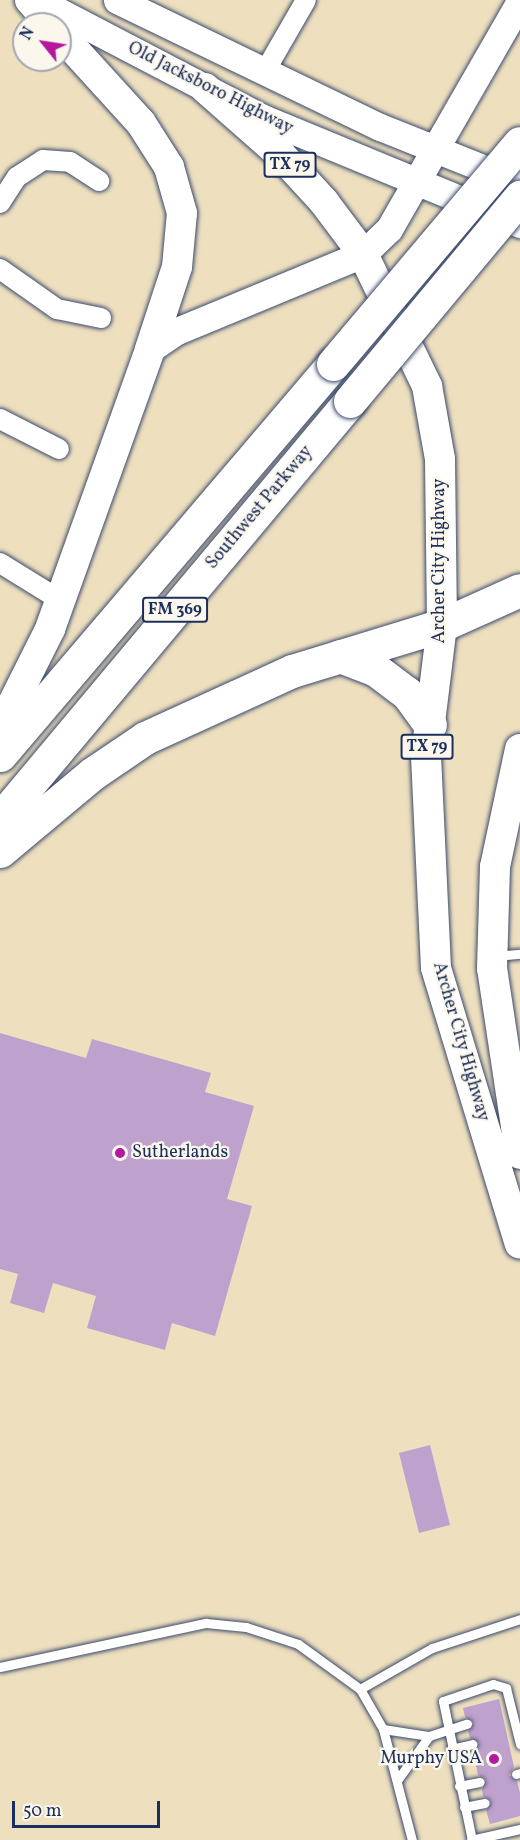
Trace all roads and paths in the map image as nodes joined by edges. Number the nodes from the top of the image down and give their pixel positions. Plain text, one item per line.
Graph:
1 (30, 0) edge
2 (37, 0) edge
3 (117, 0) edge
4 (306, 0) edge
5 (520, 1) edge
6 (40, 12) edge
7 (72, 47) edge
8 (264, 73) junction
9 (205, 88) junction
10 (520, 143) edge
11 (434, 149) junction
12 (99, 181) dead end
13 (415, 182) junction
14 (520, 183) edge
15 (520, 197) edge
16 (0, 203) edge
17 (520, 224) edge
18 (363, 254) junction
19 (0, 270) edge
20 (101, 318) dead end
21 (150, 349) junction
22 (0, 419) edge
23 (59, 449) dead end
24 (0, 563) edge
25 (520, 590) edge
26 (60, 600) junction
27 (442, 625) junction
28 (340, 657) junction
29 (430, 725) junction
30 (0, 729) edge
31 (520, 749) edge
32 (0, 755) edge
33 (0, 819) edge
34 (0, 851) edge
35 (506, 955) edge
36 (520, 1154) edge
37 (520, 1244) edge
38 (520, 1619) edge
39 (0, 1667) edge
40 (360, 1689) junction
41 (467, 1724) dead end
42 (383, 1729) junction
43 (447, 1729) junction
44 (429, 1736) junction
45 (472, 1744) dead end
46 (520, 1744) edge
47 (451, 1749) junction
48 (398, 1779) junction
49 (480, 1782) dead end
50 (459, 1786) junction
51 (485, 1803) dead end
52 (464, 1807) junction
53 (520, 1829) edge
54 (412, 1840) edge
55 (472, 1840) edge

1 - 6 main road
2 - 9 main road, Old Jacksboro Highway
3 - 8 main road, Old Jacksboro Highway
4 - 8 street
5 - 11 main road
7 - 21 main road
8 - 11 main road, Old Jacksboro Highway
9 - 13 main road, Old Jacksboro Highway
9 - 18 main road, Archer City Highway / TX 79
10 - 32 highway, Southwest Parkway / FM 369, bridge
11 - 13 main road
11 - 14 main road, Old Jacksboro Highway
12 - 16 street
13 - 17 main road, Old Jacksboro Highway
13 - 18 main road
15 - 33 highway, Southwest Parkway / FM 369, bridge
18 - 21 main road
18 - 27 main road, Archer City Highway / TX 79
19 - 20 street
21 - 26 main road
22 - 23 street
24 - 26 street
25 - 27 highway
26 - 30 main road
27 - 28 highway
27 - 29 main road, Archer City Highway / TX 79
28 - 29 highway
28 - 34 highway
29 - 37 main road, Archer City Highway / TX 79
31 - 35 main road, Archer City Highway
35 - 36 main road, Archer City Highway
38 - 40 lane
39 - 40 lane
40 - 42 lane
41 - 43 lane
42 - 44 lane
42 - 48 lane
43 - 44 lane
43 - 46 lane
43 - 47 lane
44 - 48 lane
45 - 47 lane
47 - 50 lane
48 - 54 lane
49 - 50 lane
50 - 52 lane
51 - 52 lane
52 - 55 lane
53 - 55 lane

